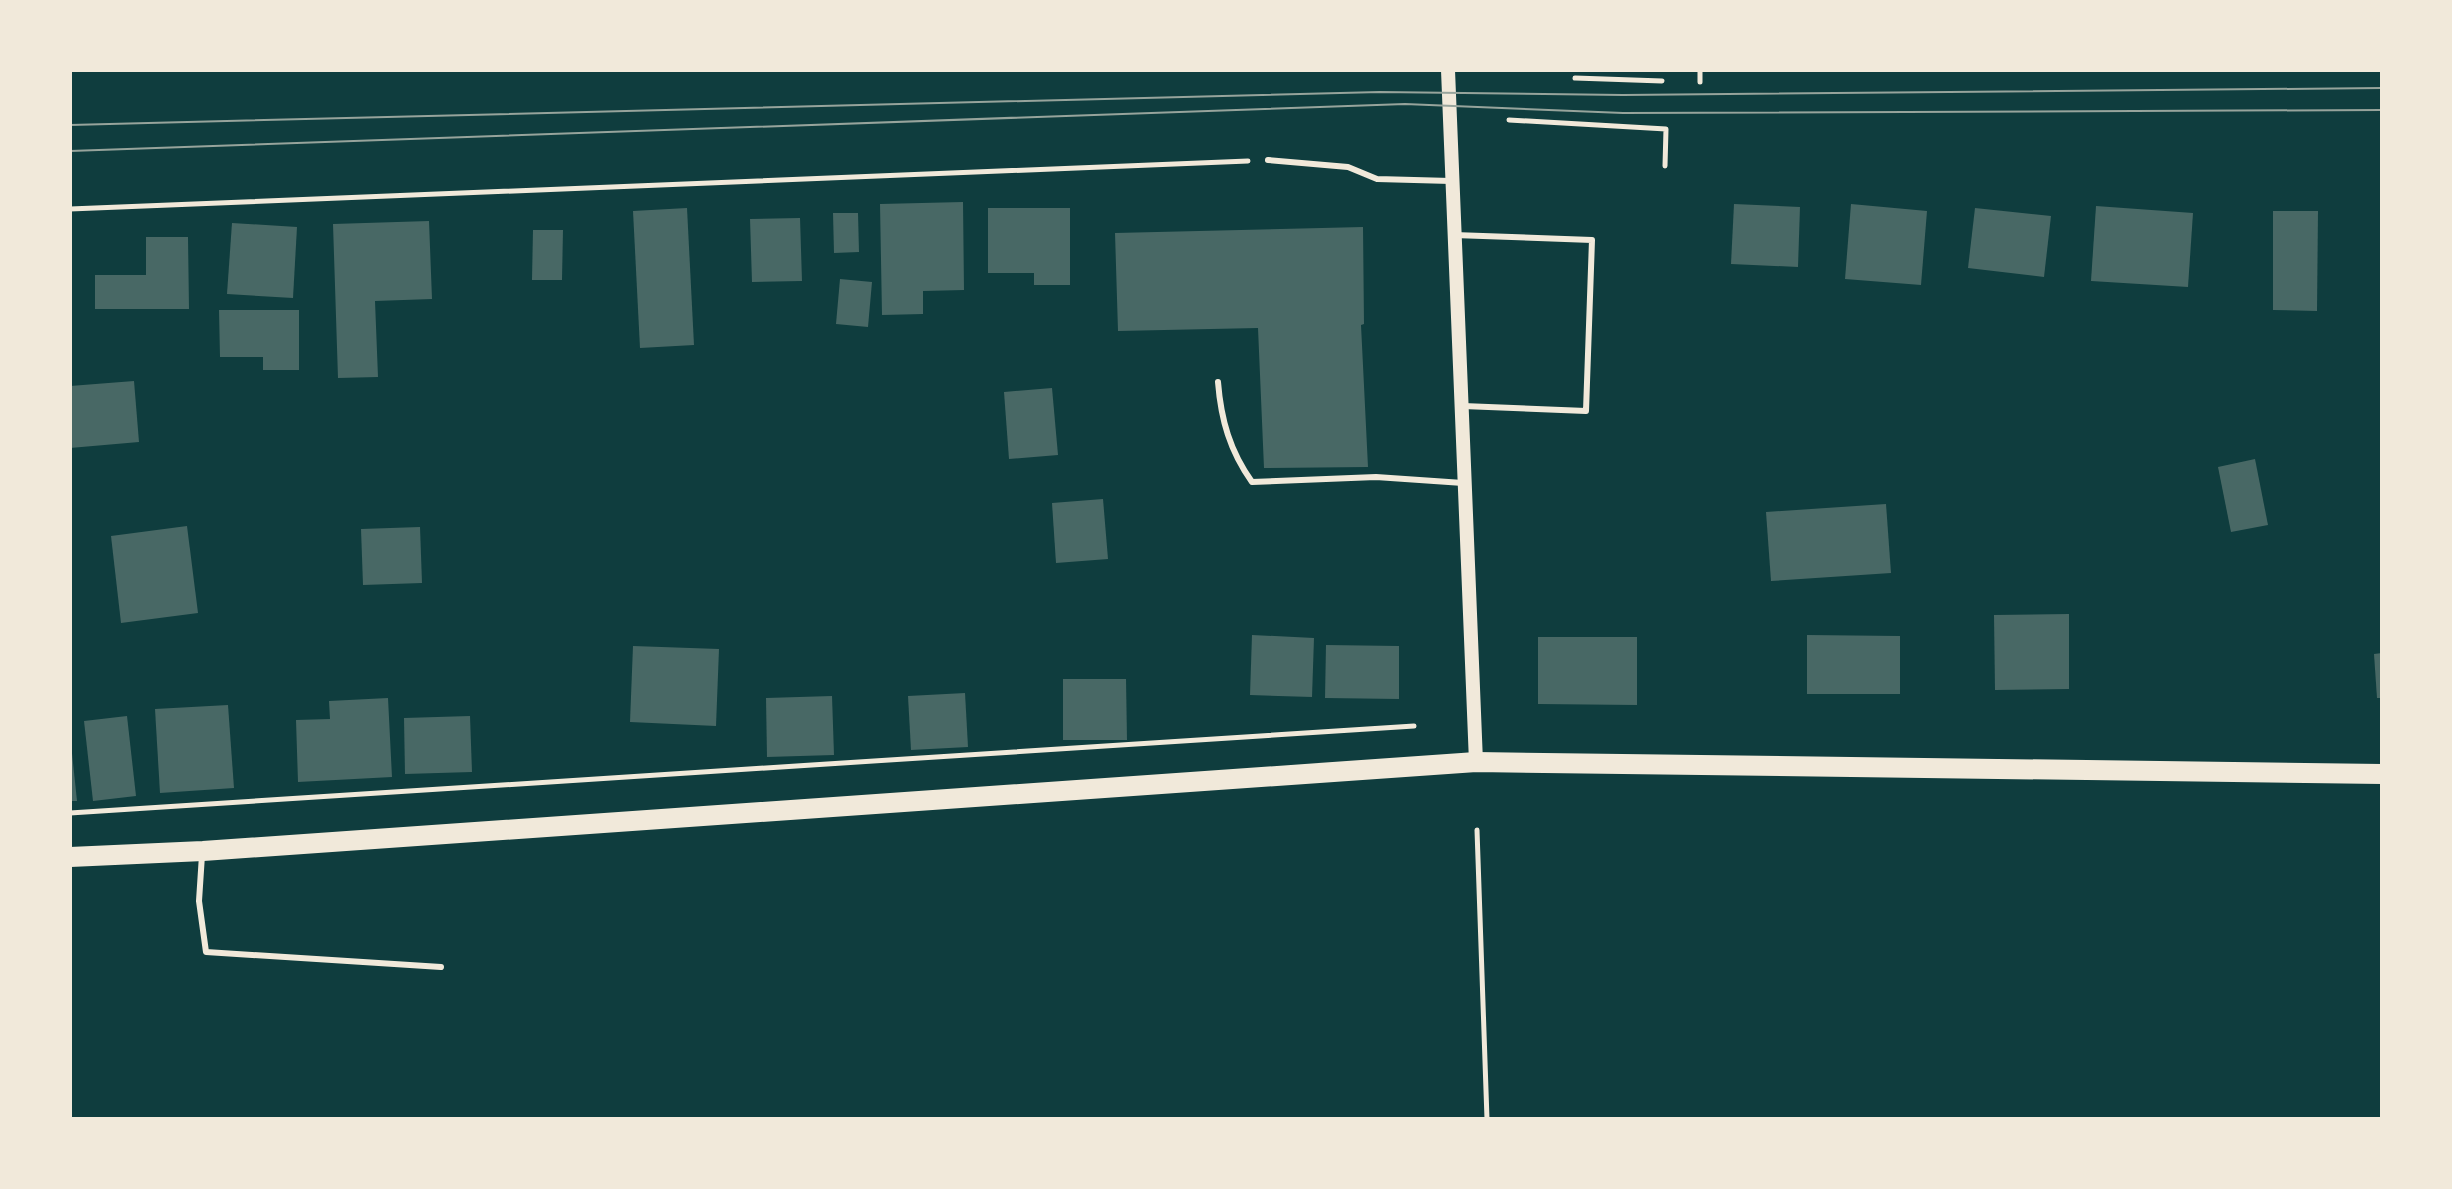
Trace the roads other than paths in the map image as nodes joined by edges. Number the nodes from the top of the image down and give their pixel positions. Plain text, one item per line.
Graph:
1 (1448, 70) edge
2 (1268, 160) road end
3 (1451, 181) junction
4 (1454, 235) junction
5 (1218, 382) dead end
6 (1463, 406) junction
7 (1467, 483) junction
8 (1476, 762) junction
9 (2382, 774) edge
10 (203, 851) junction
11 (70, 857) edge
12 (441, 967) dead end

1 - 3 street
2 - 3 lane
3 - 4 street
4 - 6 street
4 - 6 lane
5 - 7 lane
6 - 7 street
7 - 8 street
8 - 9 main road
8 - 10 main road
10 - 11 main road
10 - 12 lane

